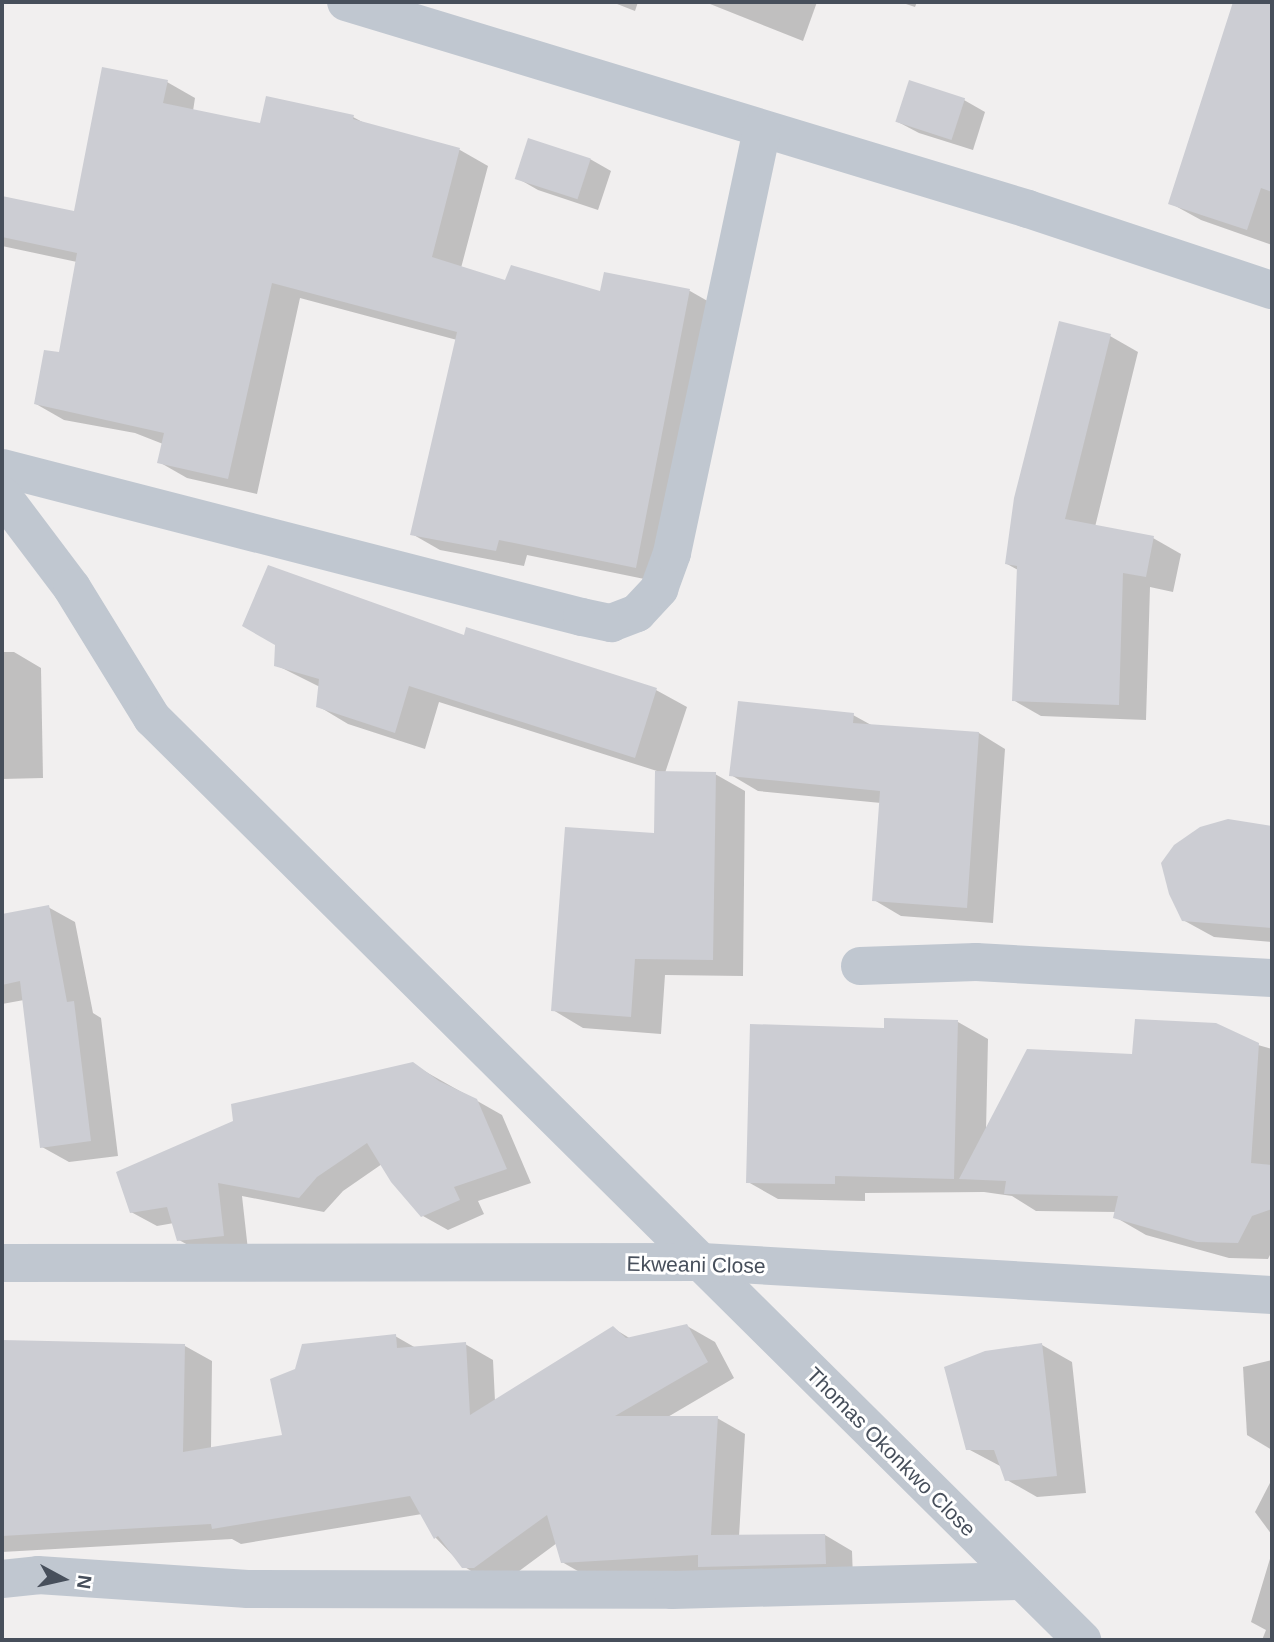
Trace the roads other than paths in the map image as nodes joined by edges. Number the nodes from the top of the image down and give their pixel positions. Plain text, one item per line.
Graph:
1 (346, 2) edge
2 (762, 129) junction
3 (1272, 290) edge
4 (2, 468) edge
5 (2, 495) edge
6 (860, 965) dead end
7 (1272, 978) edge
8 (702, 1262) junction
9 (2, 1263) edge
10 (1272, 1295) edge
11 (2, 1579) edge
12 (1021, 1581) junction
13 (1082, 1640) edge

1 - 2 street
2 - 3 street
2 - 4 street
5 - 8 street, Thomas Okonkwo Close
6 - 7 street
8 - 9 street, Ekweani Close
8 - 10 street, Ekweani Close
8 - 12 street, Thomas Okonkwo Close
11 - 12 street
12 - 13 street, Thomas Okonkwo Close

